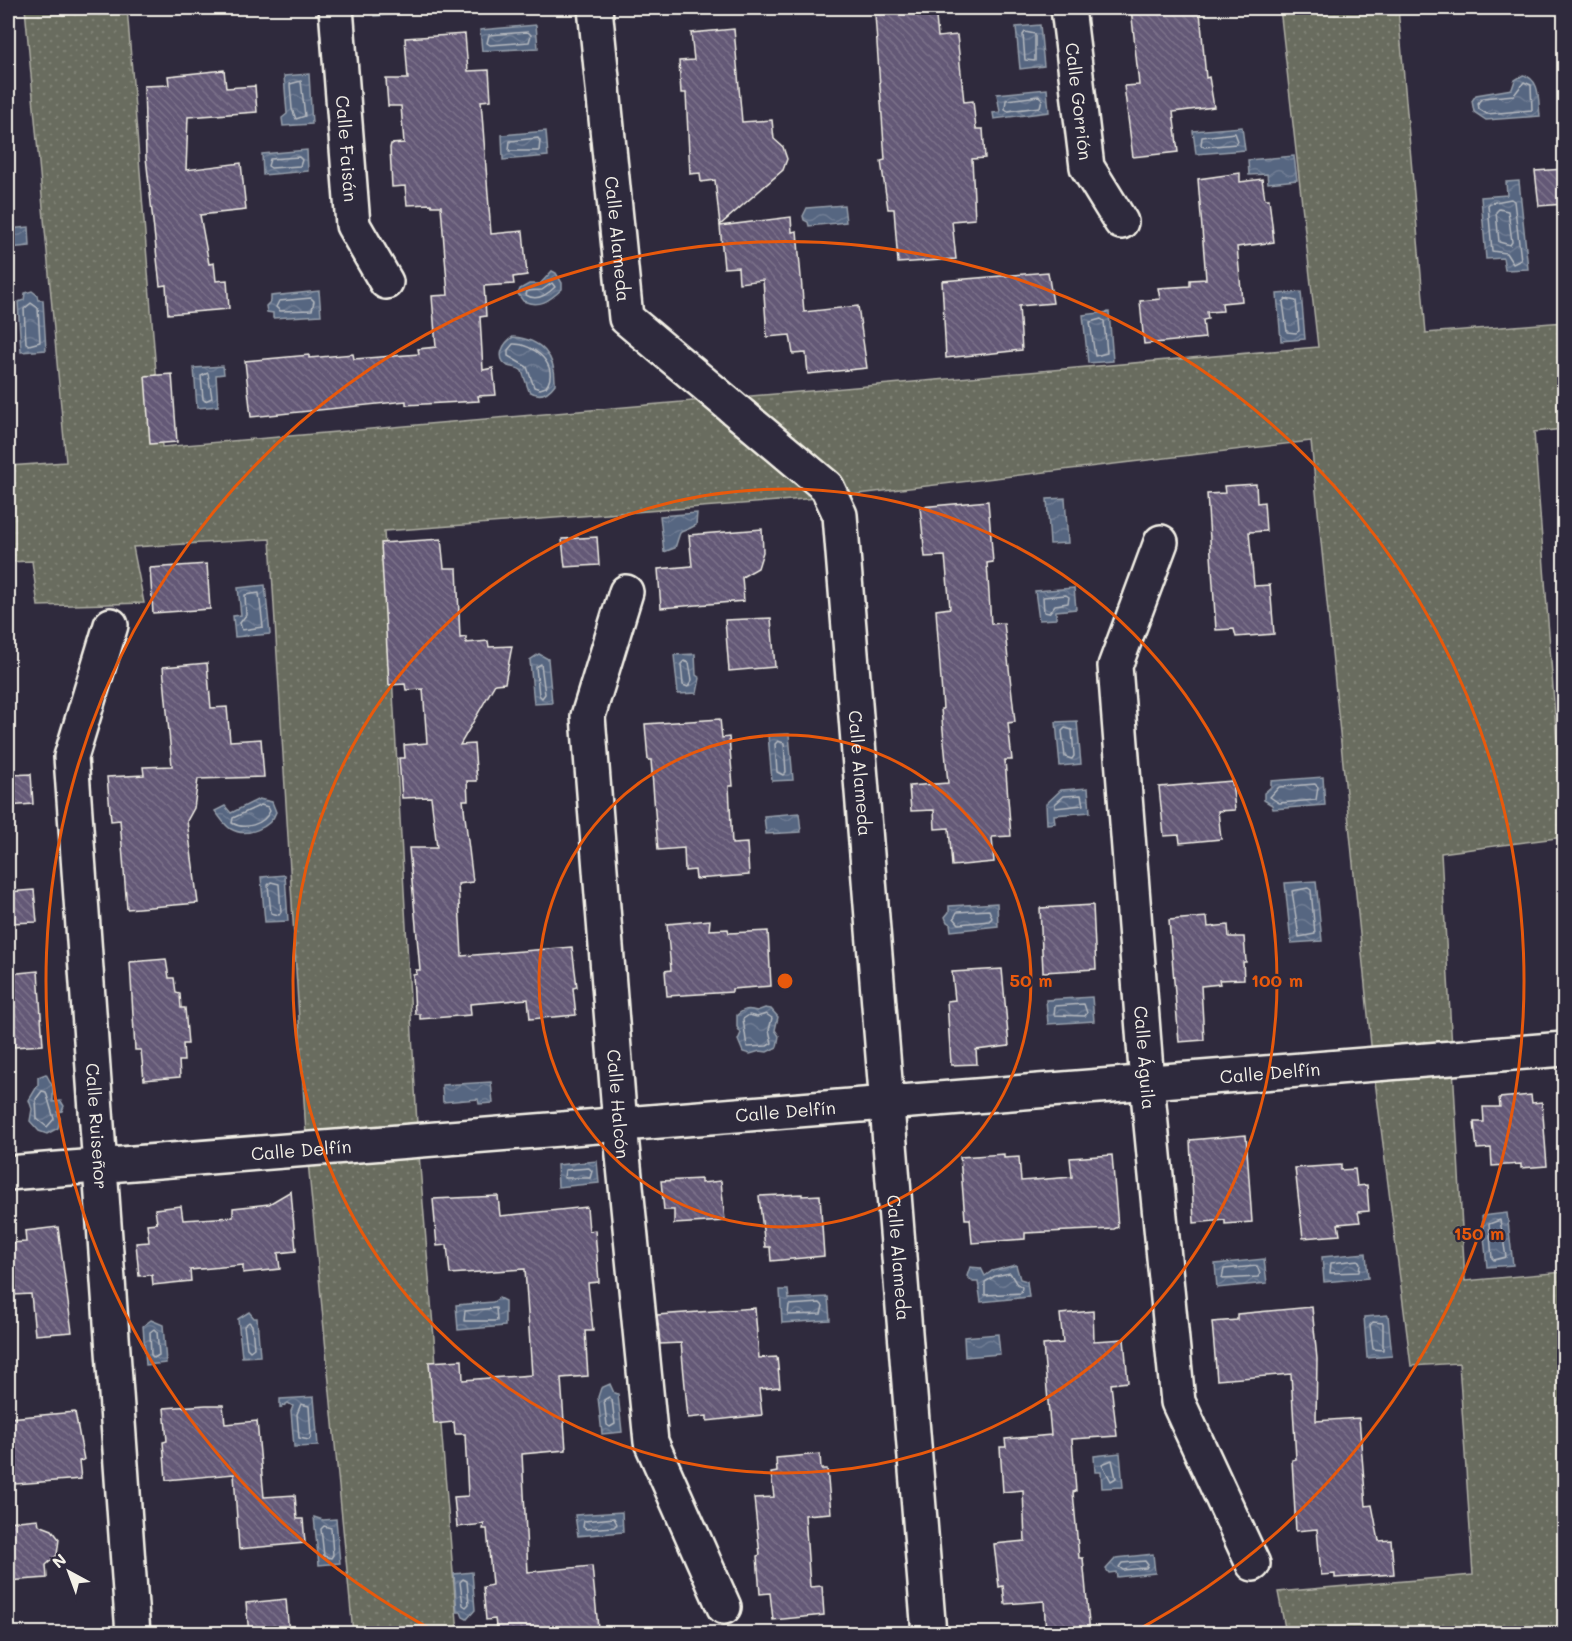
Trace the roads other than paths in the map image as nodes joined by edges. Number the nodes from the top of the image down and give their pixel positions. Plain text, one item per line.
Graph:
1 (336, 8) edge
2 (596, 8) edge
3 (1068, 8) edge
4 (1121, 222) dead end
5 (386, 282) dead end
6 (1161, 542) dead end
7 (626, 592) dead end
8 (111, 625) dead end
9 (1564, 1050) edge
10 (1147, 1083) junction
11 (886, 1104) junction
12 (620, 1125) junction
13 (99, 1166) junction
14 (8, 1173) edge
15 (1253, 1564) dead end
16 (724, 1607) dead end
17 (133, 1634) edge
18 (929, 1634) edge

1 - 5 street, Calle Faisán
2 - 11 street, Calle Alameda
3 - 4 street, Calle Gorrión
6 - 10 street, Calle Águila
7 - 12 street, Calle Halcón
8 - 13 street, Calle Ruiseñor
9 - 10 street, Calle Delfín
10 - 11 street, Calle Delfín
10 - 15 street, Calle Águila
11 - 12 street, Calle Delfín
11 - 18 street, Calle Alameda
12 - 13 street, Calle Delfín
12 - 16 street, Calle Halcón
13 - 14 street, Calle Delfín
13 - 17 street, Calle Ruiseñor

